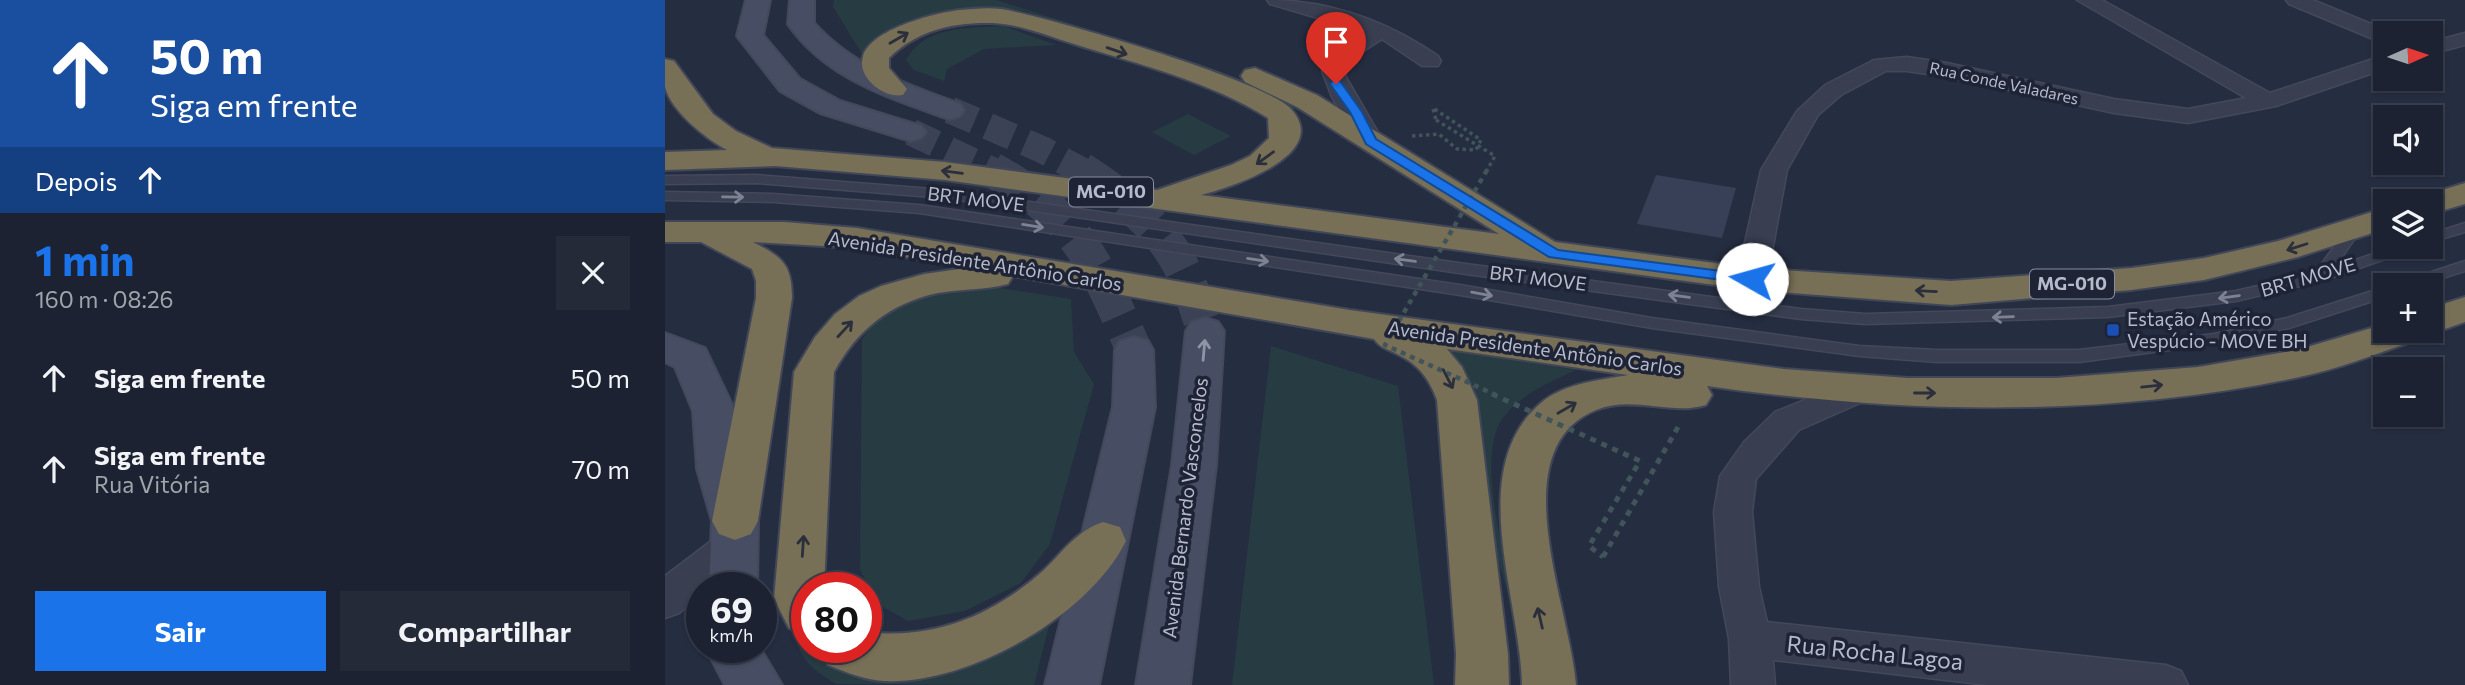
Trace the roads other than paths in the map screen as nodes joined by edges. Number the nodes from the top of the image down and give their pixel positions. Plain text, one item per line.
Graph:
1 (758, 0) edge
2 (802, 0) edge
3 (1021, 0) edge
4 (1277, 0) edge
5 (2087, 0) edge
6 (2304, 2) edge
7 (1382, 30) junction
8 (2373, 32) edge
9 (2465, 39) edge
10 (2443, 45) edge
11 (1430, 61) dead end
12 (2373, 66) edge
13 (665, 67) edge
14 (893, 89) junction
15 (2268, 101) junction
16 (950, 110) tunnel mouth
17 (911, 132) tunnel mouth
18 (1375, 145) junction
19 (775, 157) junction
20 (665, 161) edge
21 (665, 180) edge
22 (2465, 193) edge
23 (665, 197) edge
24 (1151, 198) junction
25 (2443, 200) edge
26 (2370, 223) edge
27 (2465, 227) edge
28 (684, 231) edge
29 (2443, 234) edge
30 (1554, 254) junction
31 (2373, 258) edge
32 (2465, 266) edge
33 (2443, 273) edge
34 (1060, 275) junction
35 (2319, 276) junction
36 (1752, 279) junction
37 (2373, 296) edge
38 (2465, 309) edge
39 (2443, 317) edge
40 (1350, 323) junction
41 (1205, 331) tunnel mouth
42 (2373, 341) edge
43 (665, 346) edge
44 (1134, 350) tunnel mouth
45 (1784, 383) junction
46 (1864, 388) junction
47 (1103, 541) junction
48 (734, 551) edge
49 (801, 572) edge
50 (665, 600) edge
51 (1750, 639) junction
52 (882, 657) edge
53 (741, 663) edge
54 (755, 685) edge
55 (1072, 685) edge
56 (1163, 685) edge
57 (1482, 685) edge
58 (1549, 685) edge
59 (1753, 685) edge
60 (2166, 685) edge

1 - 17 main road
2 - 14 main road
3 - 18 highway
4 - 7 street
5 - 15 street
6 - 8 street
7 - 11 street
7 - 18 street
9 - 10 street
12 - 15 street, Rua Conde Valadares
13 - 19 highway
14 - 16 main road
14 -> 24 highway
15 - 36 street, Rua Conde Valadares
18 - 30 highway
19 - 20 highway, MG-010
24 -> 19 highway, MG-010
35 -> 21 lane, BRT MOVE
22 - 25 highway
23 -> 37 lane, BRT MOVE
24 - 30 highway, MG-010
26 - 35 lane
26 -> 36 highway, MG-010
27 - 29 lane
28 - 34 highway, Avenida Presidente Antônio Carlos
28 - 48 highway
30 - 36 highway, MG-010
31 - 35 lane, BRT MOVE
32 - 33 lane
34 - 40 highway, Avenida Presidente Antônio Carlos
49 -> 34 highway
38 - 39 highway
40 - 45 highway, Avenida Presidente Antônio Carlos
40 -> 57 highway
56 -> 41 main road, Avenida Bernardo Vasconcelos
46 -> 42 highway, Avenida Presidente Antônio Carlos
43 - 48 main road
44 - 47 main road
45 - 46 highway, Avenida Presidente Antônio Carlos
58 -> 45 highway
46 - 51 street
47 - 52 highway
47 - 55 main road
48 - 50 street
51 - 59 street
51 - 60 street, Rua Rocha Lagoa
53 - 54 main road

